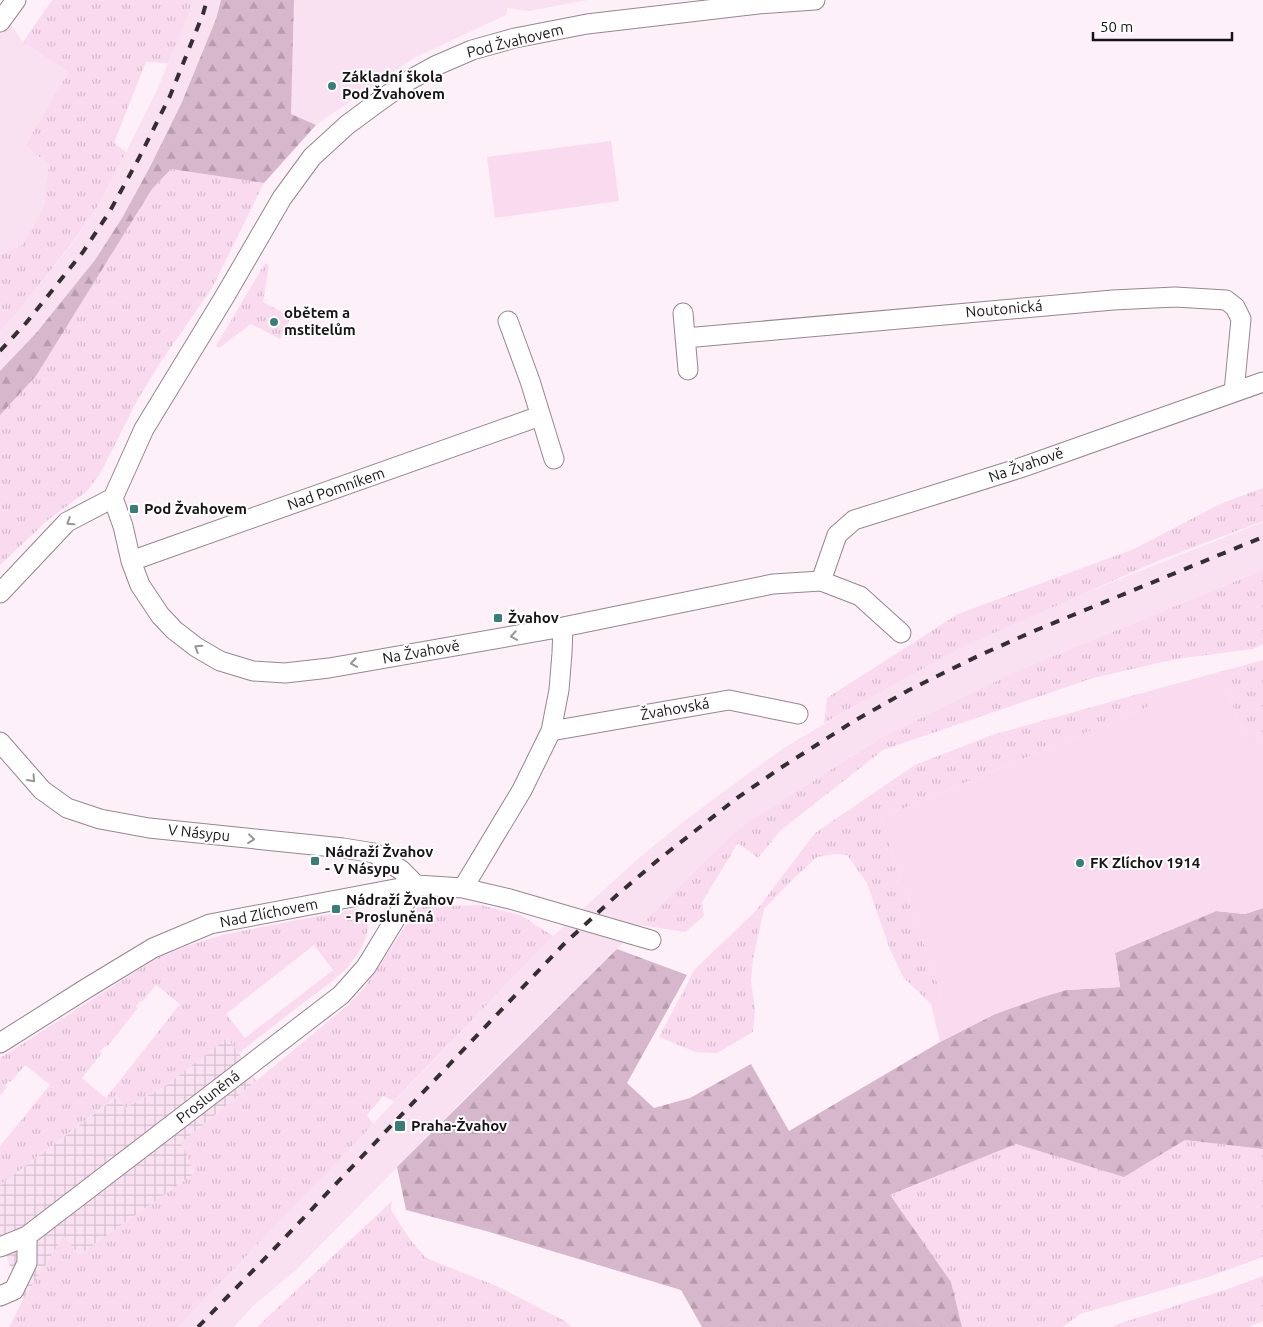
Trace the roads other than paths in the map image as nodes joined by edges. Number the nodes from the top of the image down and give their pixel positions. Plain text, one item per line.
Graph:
1 (16, 0) edge
2 (815, 0) edge
3 (0, 22) edge
4 (683, 313) dead end
5 (508, 321) dead end
6 (685, 338) junction
7 (688, 370) dead end
8 (1263, 382) edge
9 (1234, 392) junction
10 (540, 416) junction
11 (554, 459) dead end
12 (113, 498) junction
13 (131, 561) junction
14 (821, 581) junction
15 (0, 593) edge
16 (562, 628) junction
17 (901, 633) dead end
18 (798, 714) dead end
19 (551, 730) junction
20 (0, 742) edge
21 (416, 885) junction
22 (462, 888) junction
23 (651, 940) dead end
24 (0, 1043) edge
25 (27, 1236) junction
26 (0, 1247) edge
27 (0, 1296) edge

1 - 3 street
2 - 12 street, Pod Žvahovem
4 - 6 street
5 - 10 street
6 - 7 street
6 - 9 street, Noutonická
8 - 9 street, Na Žvahově
9 - 14 street, Na Žvahově
10 - 11 street
10 - 13 street, Nad Pomníkem
12 - 13 street, Na Žvahově
12 -> 15 street
16 -> 13 street, Na Žvahově
14 - 16 street, Na Žvahově
14 - 17 street, Na Žvahově
16 - 19 street
18 - 19 street, Žvahovská
19 - 22 street
20 -> 21 street, V Násypu
21 - 22 street, Nad Zlíchovem
21 - 24 street, Nad Zlíchovem
21 - 25 street, Prosluněná
22 - 23 street, Nad Zlíchovem
25 - 26 street, Prosluněná
25 - 27 street

